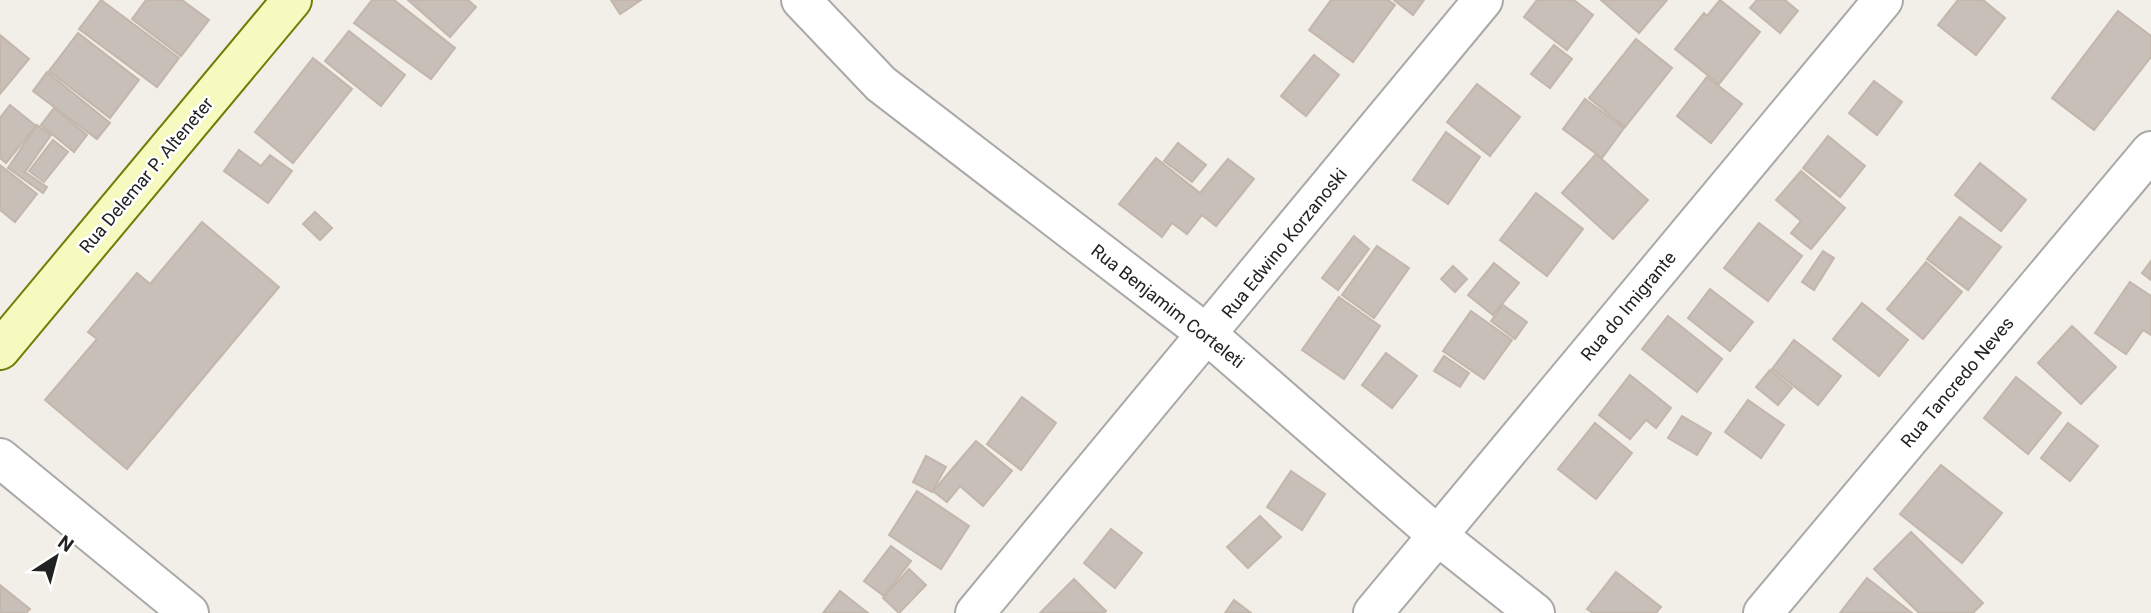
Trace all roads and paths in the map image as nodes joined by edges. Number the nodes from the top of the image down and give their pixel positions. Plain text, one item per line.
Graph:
1 (292, 0) edge
2 (800, 0) edge
3 (1483, 0) edge
4 (1883, 0) edge
5 (2151, 151) edge
6 (1208, 335) junction
7 (0, 350) edge
8 (0, 458) edge
9 (1437, 535) junction
10 (189, 613) edge
11 (975, 613) edge
12 (1373, 613) edge
13 (1535, 613) edge
14 (1763, 613) edge

1 - 7 street, Rua Delemar P. Alteneter
2 - 6 street, Rua Benjamim Corteleti
3 - 6 street, Rua Edwino Korzanoski
4 - 9 street, Rua do Imigrante
5 - 14 street, Rua Tancredo Neves
6 - 9 street, Rua Benjamim Corteleti
6 - 11 street, Rua Edwino Korzanoski
8 - 10 street
9 - 12 street, Rua do Imigrante
9 - 13 street, Rua Benjamim Corteleti

